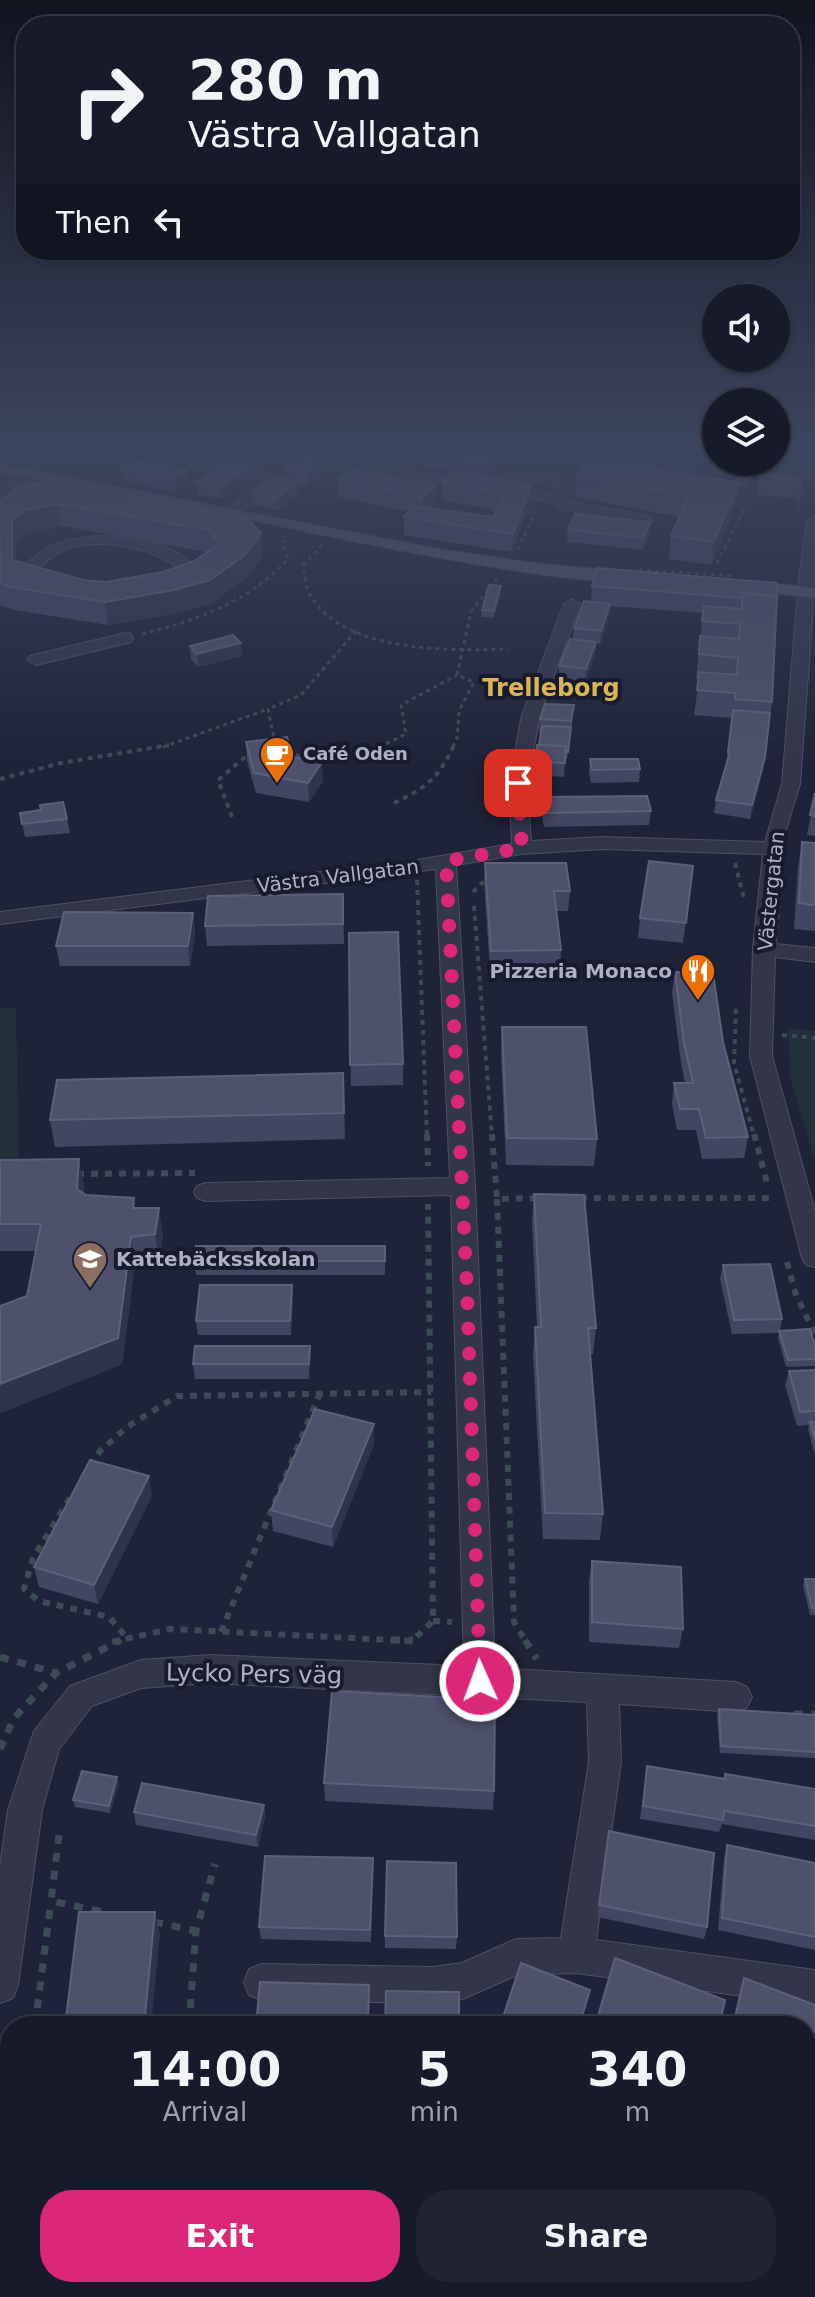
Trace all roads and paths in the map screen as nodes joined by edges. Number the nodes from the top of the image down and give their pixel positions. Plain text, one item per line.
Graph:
1 (46, 553) edge
2 (168, 553) edge
3 (286, 553) edge
4 (315, 553) edge
5 (431, 553) edge
6 (721, 553) edge
7 (813, 553) edge
8 (717, 563) edge
9 (500, 574) dead end
10 (637, 578) edge
11 (725, 585) edge
12 (152, 589) edge
13 (69, 592) edge
14 (811, 592) edge
15 (572, 604) dead end
16 (356, 631) junction
17 (117, 635) joint
18 (508, 649) dead end
19 (464, 652) junction
20 (36, 660) dead end
21 (457, 675) junction
22 (268, 709) junction
23 (266, 754) edge
24 (0, 779) edge
25 (394, 803) dead end
26 (232, 817) dead end
27 (733, 845) junction
28 (522, 848) junction
29 (773, 848) junction
30 (482, 856) junction
31 (446, 861) junction
32 (417, 866) junction
33 (743, 908) dead end
34 (0, 918) edge
35 (764, 949) junction
36 (815, 955) edge
37 (761, 1033) junction
38 (815, 1038) edge
39 (463, 1186) junction
40 (428, 1187) junction
41 (206, 1192) dead end
42 (543, 1198) edge
43 (573, 1198) edge
44 (771, 1198) dead end
45 (497, 1199) junction
46 (815, 1258) edge
47 (431, 1392) junction
48 (320, 1393) junction
49 (83, 1478) edge
50 (75, 1491) edge
51 (221, 1632) junction
52 (128, 1639) junction
53 (0, 1657) edge
54 (552, 1660) dead end
55 (56, 1673) junction
56 (480, 1681) junction
57 (603, 1689) junction
58 (736, 1697) dead end
59 (784, 1714) edge
60 (815, 1714) edge
61 (0, 1749) edge
62 (59, 1835) dead end
63 (215, 1864) dead end
64 (51, 1901) junction
65 (123, 1916) edge
66 (138, 1919) edge
67 (196, 1931) junction
68 (576, 1955) junction
69 (262, 1982) edge
70 (0, 1985) edge
71 (815, 1988) edge
72 (36, 2016) edge
73 (190, 2016) edge

1 - 13 street
2 - 12 street
3 - 17 path
4 - 16 path
5 - 10 main road
6 - 8 path
7 - 14 street, Västergatan
9 - 19 path
11 - 14 main road
14 - 29 street, Västergatan
15 - 28 street
16 - 19 path
16 - 22 path
17 - 20 street
18 - 19 path
19 - 21 path
21 - 22 path
21 - 25 path
22 - 24 path
23 - 26 path
27 - 28 street, Västra Vallgatan
27 - 29 street, Västra Vallgatan
27 - 33 path
28 - 30 street, Västra Vallgatan
29 - 35 street, Västergatan
30 - 31 street, Västra Vallgatan
30 - 45 path
31 - 32 street, Västra Vallgatan
31 - 39 street
32 - 34 street, Västra Vallgatan
32 - 40 path
35 - 36 street
35 - 37 street, Västergatan
37 - 38 path
37 - 46 street, Västergatan
39 - 40 street
39 - 56 street
40 - 41 street
40 - 47 path
42 - 45 path
43 - 44 path
45 - 54 path
47 - 48 path
47 - 51 path
48 - 49 path
48 - 51 path
50 - 52 path
51 - 52 path
52 - 55 path
53 - 55 path
55 - 61 path
56 - 57 street, Lycko Pers väg
56 - 70 street, Lycko Pers väg
57 - 58 street, Lycko Pers väg
57 - 68 street
59 - 60 path
62 - 64 path
63 - 67 path
64 - 65 path
64 - 72 path
66 - 67 path
67 - 73 path
68 - 69 street
68 - 71 street

